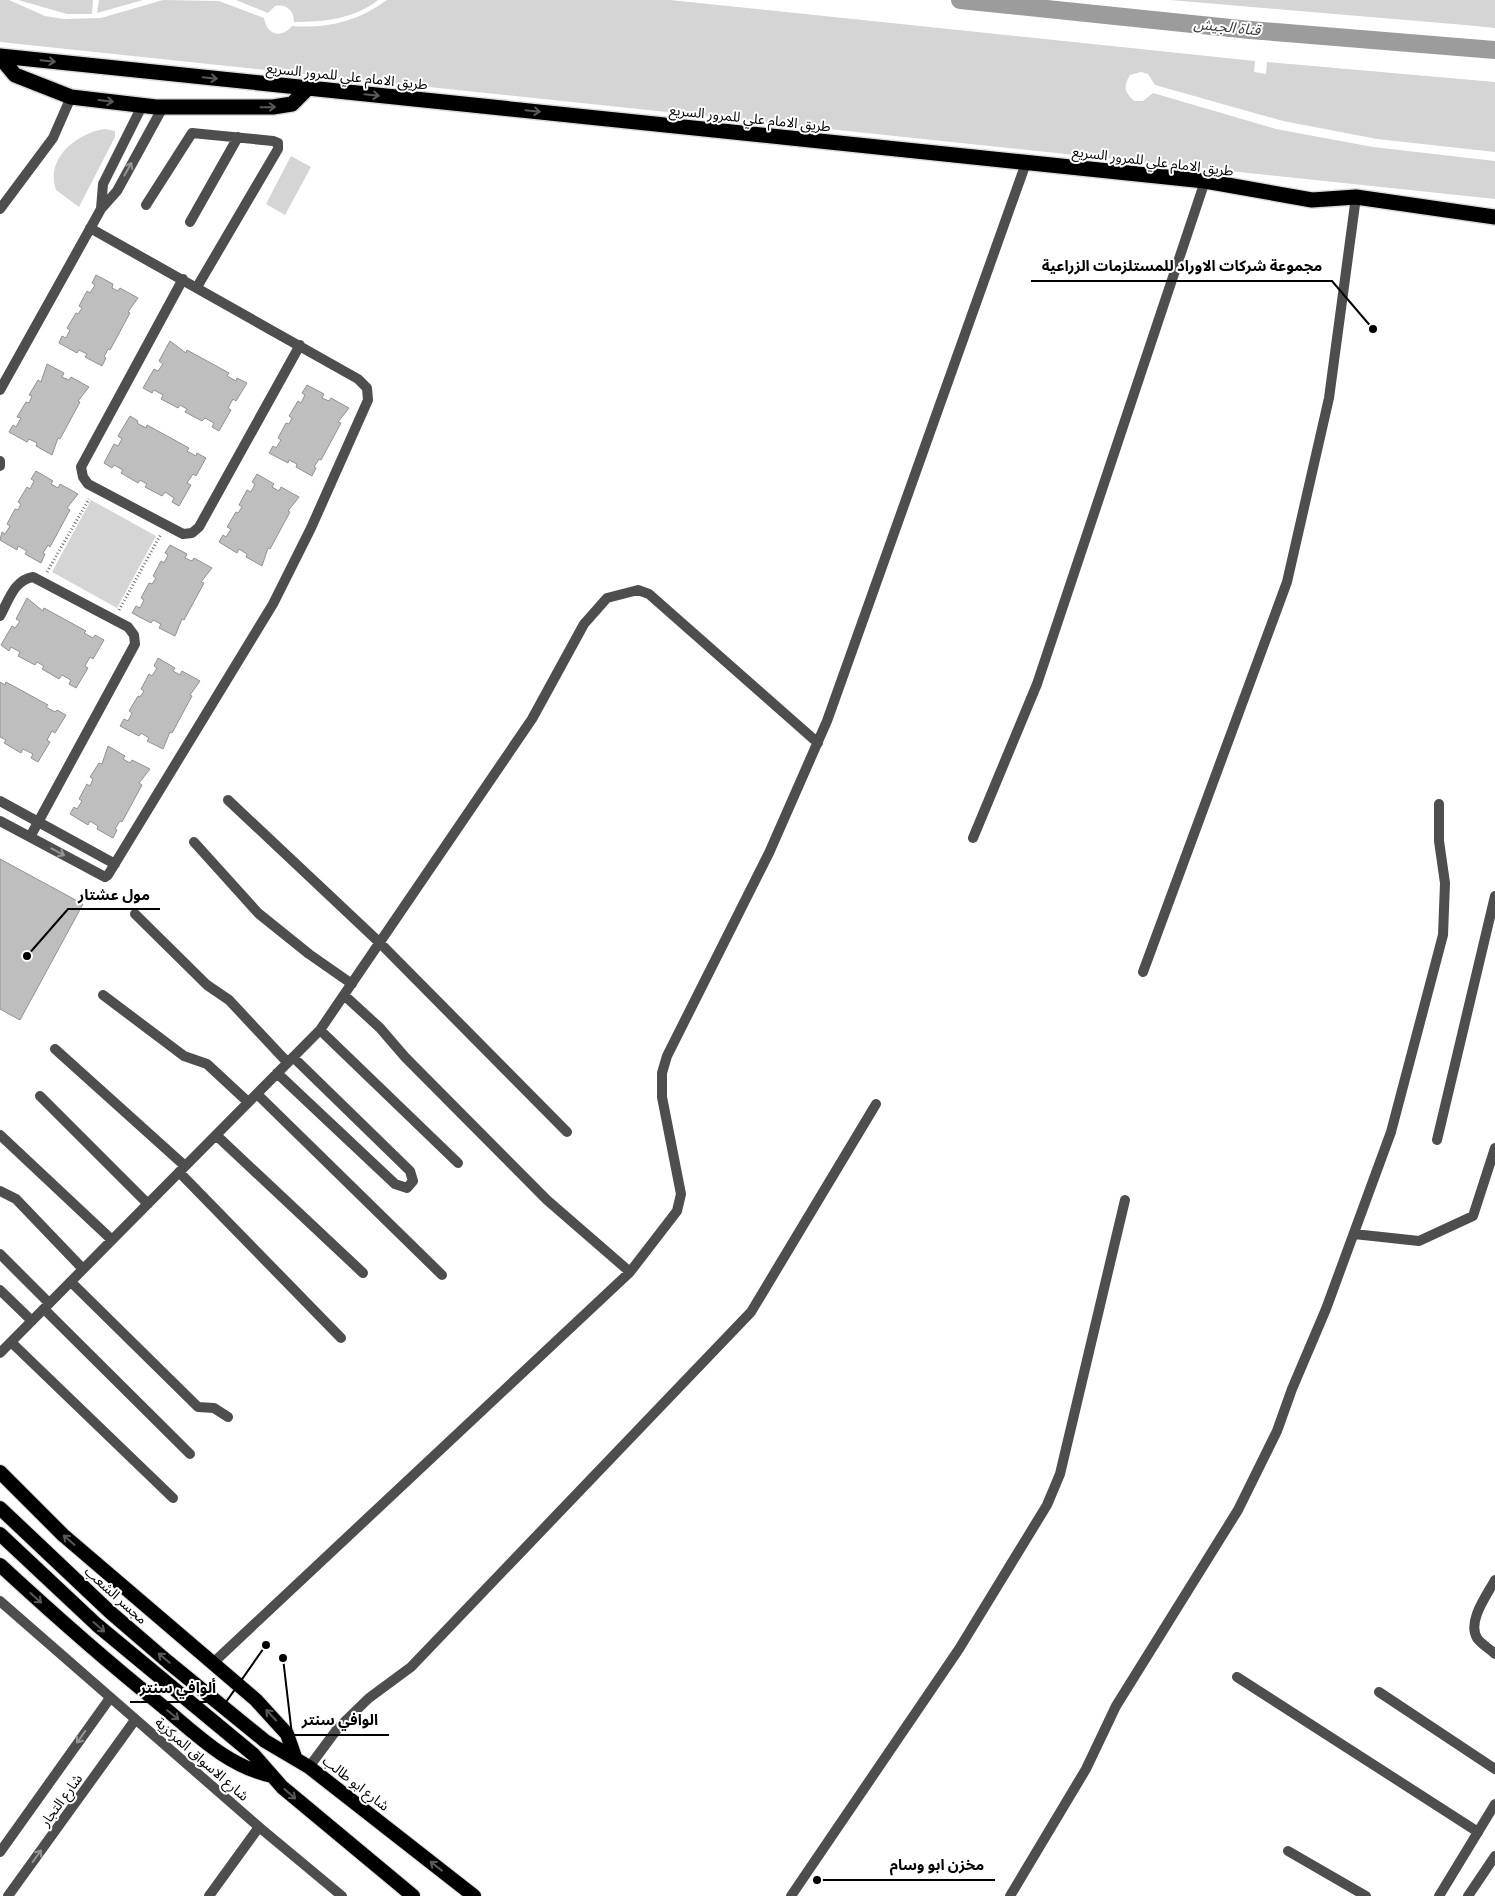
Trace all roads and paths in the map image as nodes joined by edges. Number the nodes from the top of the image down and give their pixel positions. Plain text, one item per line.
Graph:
1 (0, 56) edge
2 (308, 88) junction
3 (71, 97) junction
4 (142, 106) junction
5 (163, 107) junction
6 (238, 137) junction
7 (1026, 163) junction
8 (1205, 182) junction
9 (1356, 197) junction
10 (146, 205) dead end
11 (101, 209) junction
12 (0, 210) edge
13 (1495, 217) edge
14 (190, 222) dead end
15 (90, 228) junction
16 (183, 279) junction
17 (197, 287) junction
18 (300, 345) junction
19 (0, 390) edge
20 (0, 461) edge
21 (0, 466) edge
22 (96, 488) junction
23 (166, 525) junction
24 (42, 581) junction
25 (0, 616) edge
26 (114, 620) junction
27 (818, 743) junction
28 (228, 800) dead end
29 (0, 801) edge
30 (1439, 804) dead end
31 (0, 821) edge
32 (38, 822) junction
33 (30, 837) junction
34 (973, 838) dead end
35 (194, 842) dead end
36 (115, 864) junction
37 (1495, 896) edge
38 (135, 914) dead end
39 (380, 944) junction
40 (1143, 972) dead end
41 (352, 984) junction
42 (103, 995) dead end
43 (344, 995) junction
44 (320, 1030) junction
45 (55, 1049) dead end
46 (290, 1060) junction
47 (277, 1073) junction
48 (256, 1094) junction
49 (40, 1096) dead end
50 (248, 1102) junction
51 (876, 1104) dead end
52 (568, 1132) dead end
53 (0, 1135) edge
54 (216, 1135) junction
55 (1437, 1140) dead end
56 (1495, 1148) edge
57 (458, 1163) dead end
58 (182, 1169) junction
59 (0, 1191) edge
60 (1125, 1200) dead end
61 (148, 1204) junction
62 (1354, 1234) junction
63 (112, 1240) junction
64 (0, 1254) edge
65 (83, 1269) junction
66 (630, 1272) junction
67 (363, 1273) dead end
68 (442, 1275) dead end
69 (71, 1282) junction
70 (0, 1290) edge
71 (47, 1306) junction
72 (32, 1320) junction
73 (341, 1338) dead end
74 (11, 1342) junction
75 (0, 1353) edge
76 (228, 1417) dead end
77 (190, 1454) dead end
78 (0, 1472) edge
79 (173, 1498) dead end
80 (0, 1508) edge
81 (0, 1534) edge
82 (0, 1565) edge
83 (1495, 1580) edge
84 (0, 1602) edge
85 (1495, 1654) edge
86 (214, 1662) junction
87 (1237, 1677) dead end
88 (1379, 1692) dead end
89 (110, 1698) junction
90 (216, 1700) joint
91 (135, 1720) junction
92 (295, 1757) junction
93 (309, 1767) junction
94 (1495, 1769) edge
95 (272, 1776) junction
96 (1495, 1804) edge
97 (259, 1827) junction
98 (1478, 1832) junction
99 (1288, 1851) dead end
100 (0, 1852) edge
101 (1495, 1856) edge
102 (8, 1896) edge
103 (209, 1896) edge
104 (342, 1896) edge
105 (413, 1896) edge
106 (474, 1896) edge
107 (792, 1896) edge
108 (1010, 1896) edge
109 (1366, 1896) edge
110 (1439, 1896) edge
111 (1468, 1896) edge

1 -> 2 highway, طريق الامام علي للمرور السريع
1 - 3 highway
5 -> 2 highway
2 -> 7 highway, طريق الامام علي للمرور السريع
3 -> 4 highway
3 - 12 street
4 - 5 highway
4 - 11 street
11 -> 5 street
6 - 10 street
6 - 14 street
6 - 17 street
7 - 8 highway, طريق الامام علي للمرور السريع
7 - 27 street
8 - 9 highway, طريق الامام علي للمرور السريع
8 - 34 street
9 - 13 highway, طريق الامام علي للمرور السريع
9 - 40 street
11 - 15 street
15 - 16 street
15 - 19 street
16 - 17 street
16 - 22 street
17 - 18 street
18 - 23 street
18 - 36 street
20 - 21 street
22 - 23 street
22 - 24 path
23 - 26 path
24 - 25 street
24 - 26 street
26 - 32 street
27 - 39 street
27 - 66 street
28 - 39 street
29 - 32 street
30 - 62 street
31 - 33 street
32 - 33 street
32 - 36 street
33 -> 36 street
35 - 41 street
37 - 55 street
38 - 46 street
39 - 41 street
39 - 52 street
41 - 43 street
42 - 50 street
43 - 44 street
43 - 66 street
44 - 46 street
44 - 57 street
45 - 58 street
46 - 47 street
46 - 47 street
47 - 48 street
48 - 50 street
48 - 68 street
49 - 61 street
50 - 54 street
51 - 93 street
53 - 63 street
54 - 58 street
54 - 67 street
56 - 62 street
58 - 61 street
58 - 73 street
59 - 65 street
60 - 107 street
61 - 63 street
62 - 108 street
63 - 65 street
64 - 71 street
65 - 69 street
66 - 86 street
69 - 71 street
69 - 76 street
70 - 72 street
71 - 72 street
71 - 77 street
72 - 74 street
74 - 75 street
74 - 79 street
86 -> 78 highway
90 -> 80 highway, مجسر الشعب
81 -> 95 highway
82 -> 95 highway
83 - 85 street
84 - 89 street, شارع الاسواق المركزية
92 -> 86 highway
87 - 98 street
88 - 94 street
89 - 91 street, شارع الاسواق المركزية
89 -> 100 street, شارع التجار
90 - 92 highway, شارع ابو طالب
91 - 97 street, شارع الاسواق المركزية
102 -> 91 street, شارع التجار
92 - 93 highway, شارع ابو طالب
106 -> 93 highway, شارع ابو طالب
95 -> 105 highway
96 - 98 street
97 - 103 street
97 - 104 street, شارع الاسواق المركزية
98 - 110 street
99 - 109 street
101 - 111 street

